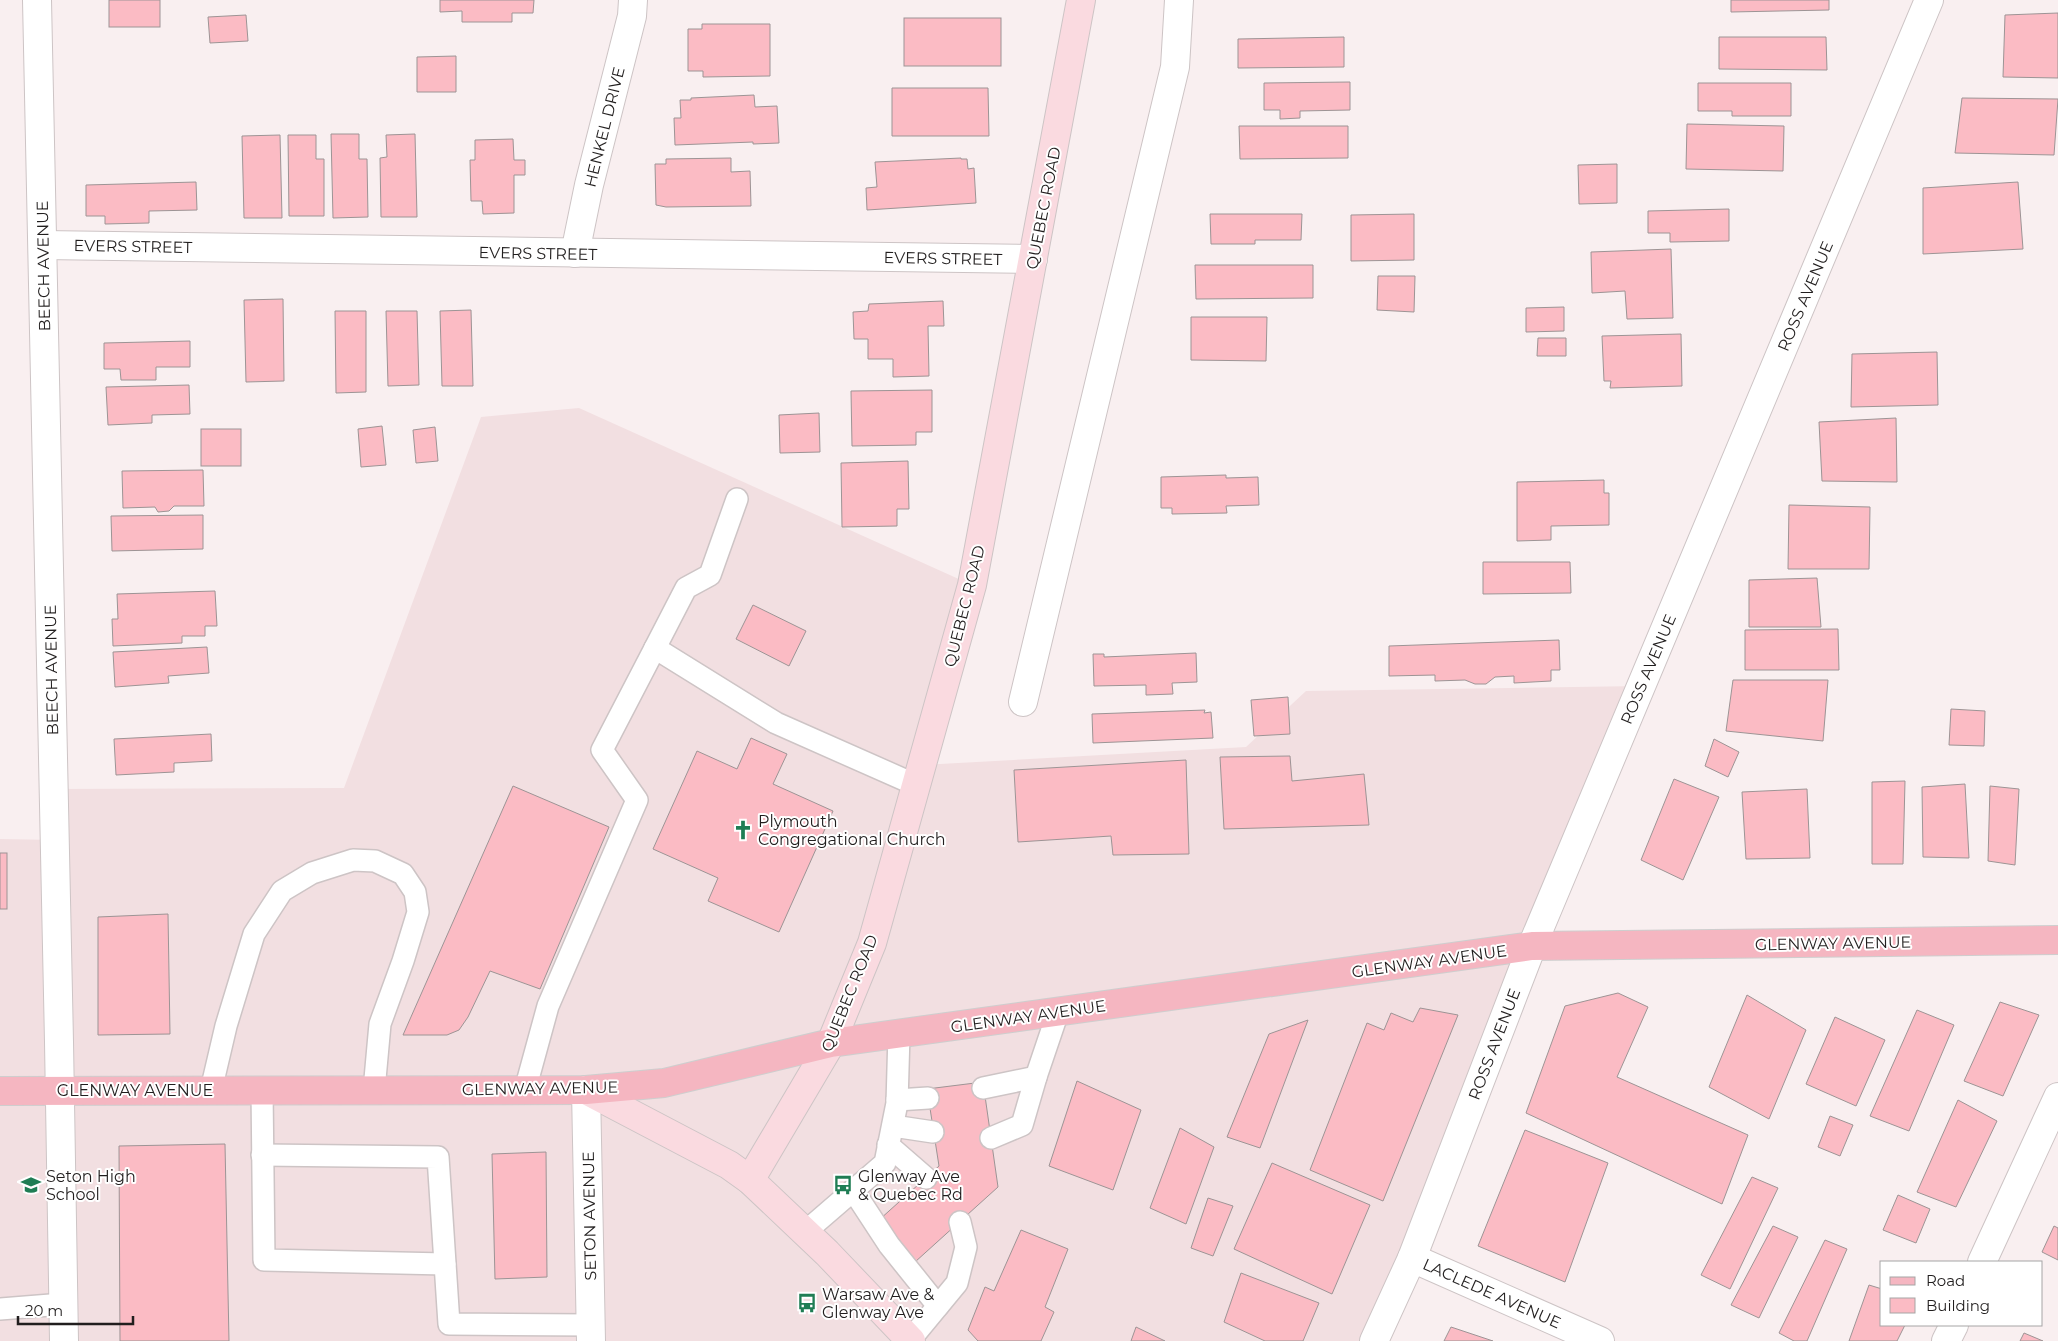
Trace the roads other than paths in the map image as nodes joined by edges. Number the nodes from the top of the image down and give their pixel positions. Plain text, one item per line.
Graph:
1 (37, 0) edge
2 (634, 0) edge
3 (1081, 0) edge
4 (1179, 0) edge
5 (1928, 0) edge
6 (43, 245) junction
7 (575, 253) junction
8 (1033, 259) junction
9 (738, 499) dead end
10 (655, 648) junction
11 (1022, 702) dead end
12 (916, 785) junction
13 (2058, 940) edge
14 (1532, 946) junction
15 (1058, 1012) junction
16 (899, 1034) junction
17 (831, 1043) junction
18 (1036, 1077) junction
19 (983, 1088) dead end
20 (60, 1090) junction
21 (211, 1090) junction
22 (262, 1090) junction
23 (374, 1090) junction
24 (525, 1090) junction
25 (586, 1090) junction
26 (0, 1091) edge
27 (2058, 1097) edge
28 (928, 1098) dead end
29 (897, 1100) junction
30 (933, 1132) dead end
31 (890, 1136) junction
32 (991, 1138) dead end
33 (262, 1155) junction
34 (926, 1178) dead end
35 (750, 1180) junction
36 (853, 1190) junction
37 (960, 1222) dead end
38 (805, 1232) junction
39 (1412, 1258) junction
40 (1982, 1261) edge
41 (445, 1264) junction
42 (63, 1304) junction
43 (938, 1306) junction
44 (0, 1309) edge
45 (1954, 1326) edge
46 (591, 1333) edge
47 (910, 1340) edge
48 (64, 1341) edge
49 (1374, 1341) edge
50 (1600, 1341) edge
51 (1946, 1341) edge

1 - 6 street, BEECH AVENUE
2 - 7 street, HENKEL DRIVE
3 - 8 street, QUEBEC ROAD
4 - 11 street
5 - 14 street, ROSS AVENUE
6 - 7 street, EVERS STREET
6 - 20 street, BEECH AVENUE
7 - 8 street, EVERS STREET
8 - 12 street, QUEBEC ROAD
9 - 10 lane
10 - 12 lane
10 - 24 lane
12 - 17 street, QUEBEC ROAD
13 - 14 main road, GLENWAY AVENUE
14 - 15 main road, GLENWAY AVENUE
14 - 39 street, ROSS AVENUE
15 - 16 main road, GLENWAY AVENUE
15 - 18 lane
16 - 17 main road, GLENWAY AVENUE
16 - 29 lane
17 - 25 main road, GLENWAY AVENUE
17 - 35 street, QUEBEC ROAD
18 - 19 lane
18 - 32 lane
20 - 21 main road, GLENWAY AVENUE
20 - 26 main road, GLENWAY AVENUE
20 - 42 street, BEECH AVENUE
21 - 22 main road, GLENWAY AVENUE
21 - 23 lane
22 - 23 main road, GLENWAY AVENUE
22 - 33 lane
23 - 24 main road, GLENWAY AVENUE
24 - 25 main road, GLENWAY AVENUE
25 - 35 street
25 - 46 street, SETON AVENUE
27 - 40 street
28 - 29 lane
29 - 31 lane
30 - 31 lane
31 - 34 lane
31 - 36 lane
33 - 41 lane
33 - 41 lane
35 - 38 street
36 - 38 lane
36 - 43 lane
37 - 43 lane
38 - 47 street
39 - 49 street, ROSS AVENUE
39 - 50 street, LACLEDE AVENUE
41 - 46 lane
42 - 44 lane
42 - 48 street, BEECH AVENUE
43 - 47 lane
45 - 51 street

